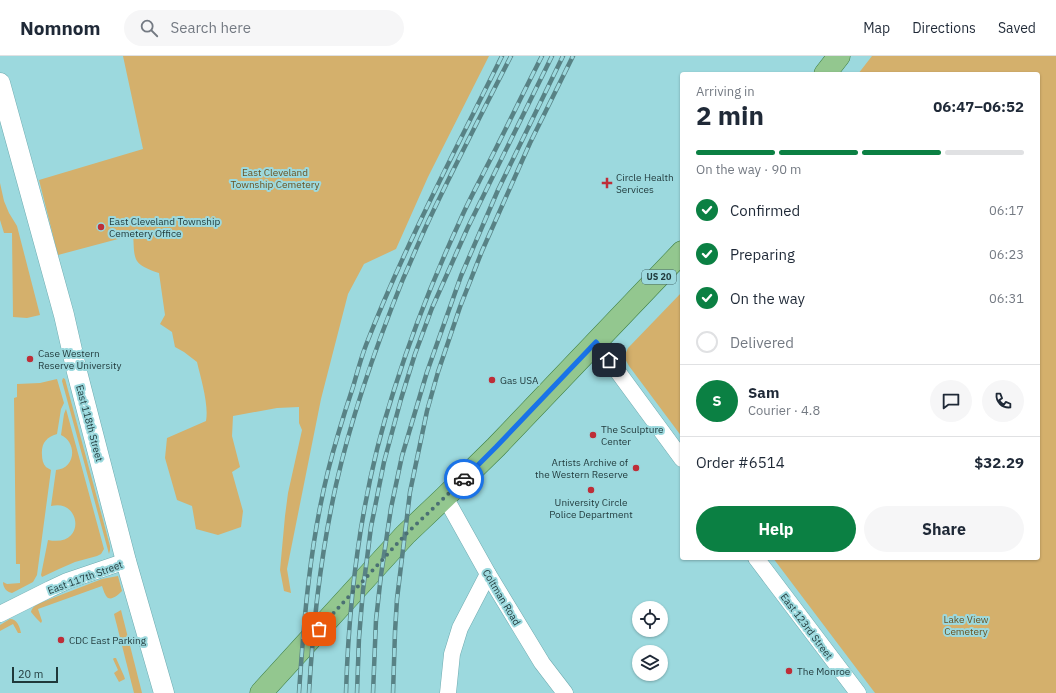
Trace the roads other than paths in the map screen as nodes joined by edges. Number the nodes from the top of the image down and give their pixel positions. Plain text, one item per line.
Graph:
1 (839, 56) edge
2 (827, 72) edge
3 (0, 83) edge
4 (680, 254) edge
5 (596, 342) junction
6 (680, 456) edge
7 (445, 497) junction
8 (758, 560) edge
9 (126, 561) junction
10 (488, 574) junction
11 (0, 614) edge
12 (164, 693) edge
13 (261, 693) edge
14 (448, 693) edge
15 (565, 693) edge
16 (858, 693) edge

1 - 2 main road
3 - 9 street, East 118th Street
4 - 5 main road, US 20
5 - 6 street
5 - 7 main road, US 20
7 - 10 street, Coltman Road
7 - 13 main road, US 20
8 - 16 street, East 123rd Street
9 - 11 street, East 117th Street
9 - 12 street, East 118th Street
10 - 14 street
10 - 15 street, Coltman Road

